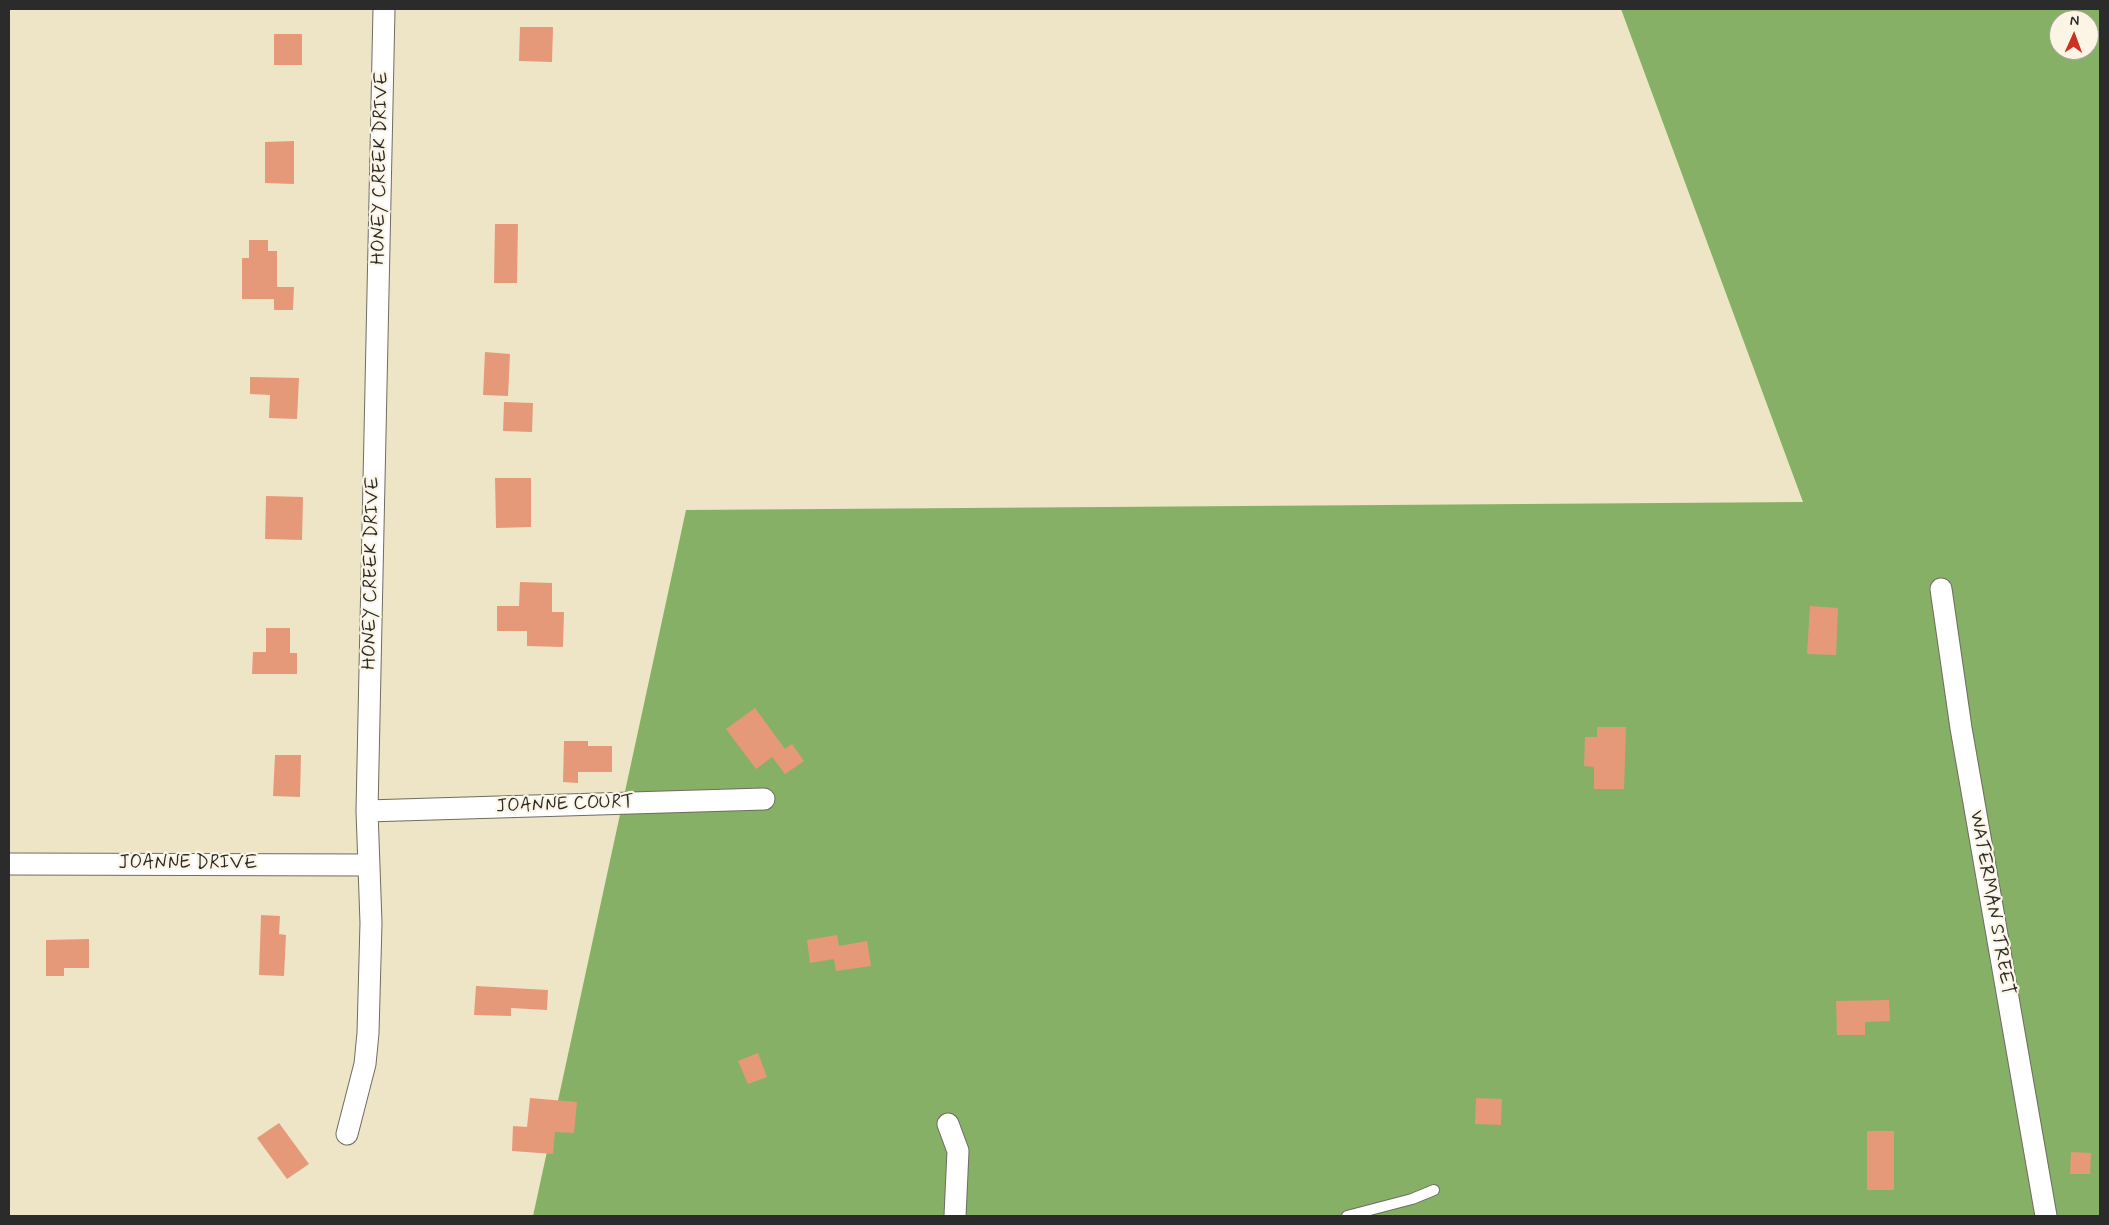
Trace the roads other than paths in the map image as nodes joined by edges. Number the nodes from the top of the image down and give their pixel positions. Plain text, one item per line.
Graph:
1 (384, 9) edge
2 (1941, 589) dead end
3 (764, 799) dead end
4 (367, 811) junction
5 (9, 864) edge
6 (368, 865) junction
7 (948, 1124) dead end
8 (347, 1134) dead end
9 (1434, 1190) dead end
10 (955, 1216) edge
11 (1347, 1216) edge
12 (2046, 1216) edge

1 - 4 street, HONEY CREEK DRIVE
2 - 12 street, WATERMAN STREET
3 - 4 street, JOANNE COURT
4 - 6 street, HONEY CREEK DRIVE
5 - 6 street, JOANNE DRIVE
6 - 8 street, HONEY CREEK DRIVE
7 - 10 street
9 - 11 lane

